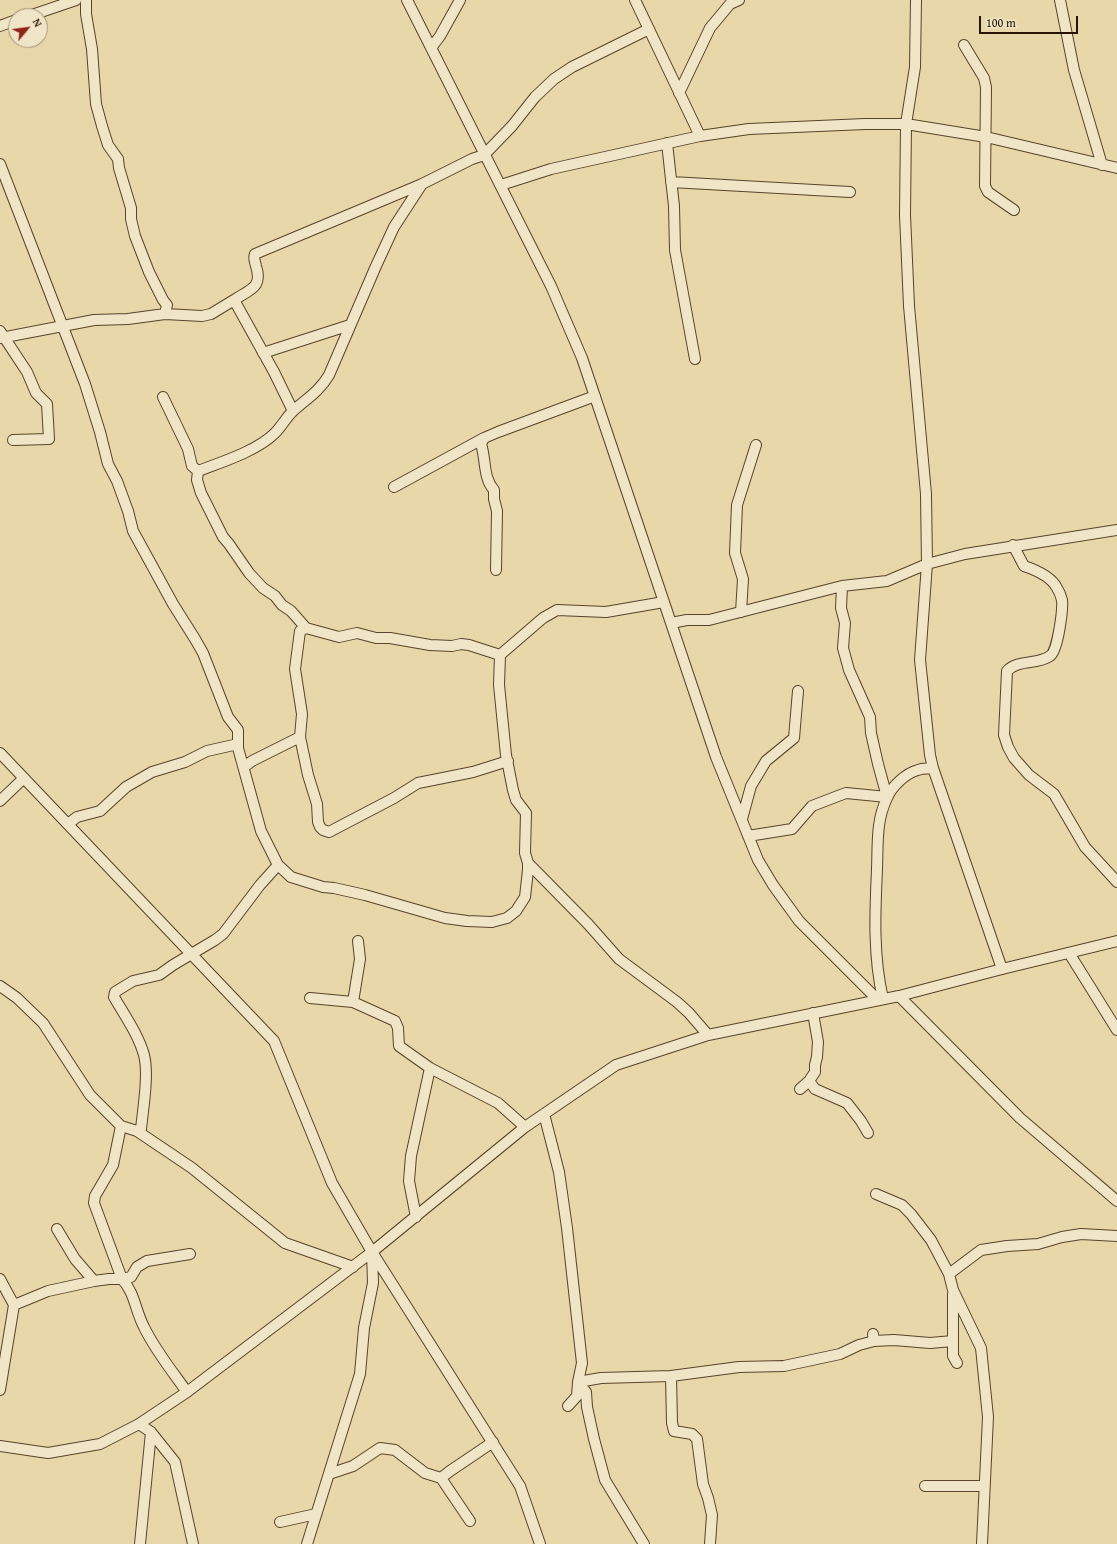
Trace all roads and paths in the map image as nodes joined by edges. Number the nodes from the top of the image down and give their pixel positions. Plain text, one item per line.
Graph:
1 (76, 0) edge
2 (86, 0) edge
3 (407, 0) edge
4 (460, 0) edge
5 (635, 0) edge
6 (739, 0) edge
7 (916, 0) edge
8 (1060, 0) edge
9 (48, 10) edge
10 (649, 29) junction
11 (964, 45) dead end
12 (431, 48) junction
13 (679, 93) junction
14 (906, 124) junction
15 (700, 136) junction
16 (986, 137) junction
17 (667, 143) junction
18 (484, 155) junction
19 (0, 164) edge
20 (1102, 165) junction
21 (1117, 168) edge
22 (671, 182) junction
23 (422, 184) junction
24 (501, 185) junction
25 (850, 192) dead end
26 (1014, 210) dead end
27 (234, 300) junction
28 (165, 314) junction
29 (350, 326) junction
30 (64, 327) junction
31 (1, 336) edge
32 (263, 353) junction
33 (695, 359) dead end
34 (595, 396) junction
35 (163, 397) dead end
36 (293, 411) junction
37 (484, 438) junction
38 (13, 440) dead end
39 (756, 445) dead end
40 (198, 471) junction
41 (394, 487) dead end
42 (1117, 530) edge
43 (1014, 545) junction
44 (927, 564) junction
45 (496, 570) dead end
46 (842, 586) junction
47 (664, 602) junction
48 (741, 612) junction
49 (671, 623) junction
50 (306, 628) junction
51 (500, 655) junction
52 (798, 691) dead end
53 (300, 737) junction
54 (238, 744) junction
55 (0, 753) edge
56 (508, 761) junction
57 (244, 767) junction
58 (933, 768) junction
59 (24, 778) junction
60 (887, 797) junction
61 (0, 801) edge
62 (742, 819) junction
63 (68, 824) junction
64 (748, 836) junction
65 (528, 863) junction
66 (278, 865) junction
67 (1117, 882) edge
68 (358, 942) dead end
69 (1117, 942) edge
70 (1069, 953) junction
71 (191, 954) junction
72 (1002, 969) junction
73 (0, 986) edge
74 (899, 996) junction
75 (310, 998) dead end
76 (881, 1000) junction
77 (354, 1002) junction
78 (813, 1013) junction
79 (1117, 1030) edge
80 (708, 1035) junction
81 (430, 1068) junction
82 (809, 1081) junction
83 (800, 1089) dead end
84 (544, 1114) junction
85 (121, 1126) junction
86 (525, 1127) junction
87 (138, 1131) junction
88 (868, 1133) dead end
89 (876, 1194) dead end
90 (1117, 1201) edge
91 (416, 1217) junction
92 (57, 1229) dead end
93 (1117, 1236) edge
94 (372, 1252) junction
95 (190, 1254) dead end
96 (353, 1267) junction
97 (949, 1274) junction
98 (0, 1279) edge
99 (122, 1279) junction
100 (94, 1282) junction
101 (953, 1290) junction
102 (14, 1305) junction
103 (953, 1342) junction
104 (957, 1363) dead end
105 (672, 1376) junction
106 (578, 1382) junction
107 (0, 1390) edge
108 (187, 1392) junction
109 (568, 1406) dead end
110 (139, 1424) junction
111 (151, 1432) junction
112 (493, 1442) junction
113 (0, 1446) edge
114 (329, 1474) junction
115 (441, 1478) junction
116 (925, 1486) dead end
117 (984, 1486) junction
118 (316, 1514) junction
119 (470, 1521) dead end
120 (280, 1522) dead end
121 (140, 1544) edge
122 (193, 1544) edge
123 (307, 1544) edge
124 (540, 1544) edge
125 (644, 1544) edge
126 (710, 1544) edge
127 (982, 1544) edge

1 - 9 street
2 - 28 street
3 - 12 street
4 - 12 street
5 - 10 street
6 - 13 street
7 - 14 street
8 - 20 street
10 - 13 street
10 - 18 street
11 - 16 street
12 - 18 street
13 - 15 street
14 - 15 street
14 - 16 street
14 - 44 street
15 - 17 street
16 - 20 street
16 - 26 street
17 - 22 street
17 - 24 street
18 - 23 street
18 - 24 street
19 - 30 street
20 - 21 street
22 - 25 street
22 - 33 street
23 - 27 street
23 - 29 street
24 - 34 street
27 - 28 street
27 - 32 street
28 - 30 street
29 - 32 street
29 - 36 street
30 - 31 street
30 - 54 street
31 - 38 street
32 - 36 street
34 - 37 street
34 - 47 street
35 - 40 street
36 - 40 street
37 - 41 street
37 - 45 street
39 - 48 street
40 - 50 street
42 - 43 street
43 - 44 street
43 - 67 street
44 - 46 street
44 - 58 street
46 - 48 street
46 - 60 street
47 - 49 street
47 - 51 street
48 - 49 street
49 - 62 street
50 - 51 street
50 - 53 street
51 - 56 street
52 - 62 street
53 - 56 street
53 - 57 street
54 - 57 street
54 - 63 street
55 - 59 street
56 - 65 street
57 - 66 street
58 - 60 street
58 - 72 street
59 - 61 street
59 - 63 street
60 - 64 street
60 - 76 street
62 - 64 street
63 - 71 street
64 - 76 street
65 - 66 street
65 - 80 street
66 - 71 street
68 - 77 street
69 - 70 street
70 - 72 street
70 - 79 street
71 - 87 street
71 - 94 street
72 - 74 street
73 - 85 street
74 - 76 street
74 - 90 street
75 - 77 street
76 - 78 street
77 - 81 street
78 - 80 street
78 - 82 street
80 - 84 street
81 - 86 street
81 - 91 street
82 - 83 street
82 - 88 street
84 - 86 street
84 - 106 street
85 - 87 street
85 - 99 street
86 - 91 street
87 - 96 street
89 - 97 street
91 - 94 street
92 - 100 street
93 - 97 street
94 - 96 street
94 - 112 street
94 - 114 street
95 - 99 street
96 - 108 street
97 - 101 street
98 - 102 street
99 - 100 street
99 - 108 street
100 - 102 street
101 - 103 street
101 - 117 street
102 - 107 street
103 - 104 street
103 - 105 street
105 - 106 street
105 - 126 street
106 - 109 street
106 - 125 street
108 - 110 street
110 - 111 street
110 - 113 street
111 - 121 street
111 - 122 street
112 - 115 street
112 - 124 street
114 - 115 street
114 - 118 street
115 - 119 street
116 - 117 street
117 - 127 street
118 - 120 street
118 - 123 street

